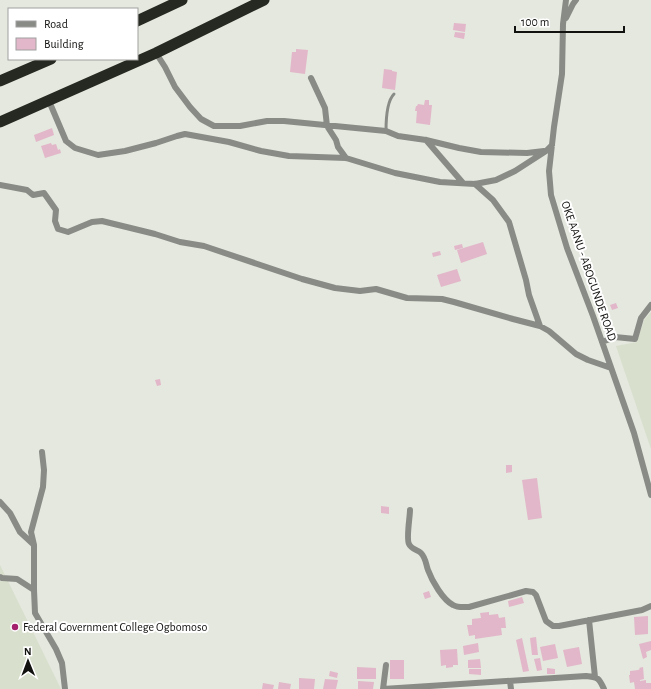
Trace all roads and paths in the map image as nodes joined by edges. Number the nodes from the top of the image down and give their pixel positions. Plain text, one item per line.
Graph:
1 (182, 0) edge
2 (264, 0) edge
3 (566, 0) edge
4 (576, 0) edge
5 (138, 21) edge
6 (563, 24) junction
7 (156, 53) junction
8 (49, 60) edge
9 (311, 78) dead end
10 (0, 81) edge
11 (394, 94) dead end
12 (49, 101) junction
13 (0, 122) edge
14 (327, 125) junction
15 (386, 131) junction
16 (426, 140) junction
17 (552, 145) junction
18 (546, 151) junction
19 (346, 158) junction
20 (463, 183) junction
21 (475, 184) junction
22 (0, 185) edge
23 (651, 305) edge
24 (540, 326) junction
25 (602, 342) junction
26 (611, 368) junction
27 (42, 452) dead end
28 (651, 495) edge
29 (0, 502) edge
30 (410, 510) dead end
31 (34, 545) junction
32 (0, 577) edge
33 (34, 590) junction
34 (651, 606) edge
35 (588, 620) junction
36 (386, 665) dead end
37 (594, 676) junction
38 (510, 681) junction
39 (446, 687) edge
40 (66, 689) edge
41 (383, 689) edge
42 (511, 689) edge
43 (604, 689) edge

1 - 5 highway
2 - 7 highway
3 - 6 street, OKE AANU - ABOGUNDE ROAD
4 - 6 street
6 - 17 street, OKE AANU - ABOGUNDE ROAD
7 - 12 highway
7 - 14 street
8 - 10 highway
9 - 14 street
11 - 15 lane
12 - 13 highway
12 - 19 street
14 - 15 street
14 - 19 street
15 - 16 street
16 - 18 street
16 - 20 street
17 - 18 street
17 - 25 street, OKE AANU - ABOGUNDE ROAD
18 - 21 street
19 - 20 street
20 - 21 street
21 - 24 street
22 - 24 street
23 - 25 street
24 - 26 street
25 - 26 street, OKE AANU - ABOGUNDE ROAD
26 - 28 street, OKE AANU - ABOGUNDE ROAD
27 - 31 street
29 - 31 street
30 - 35 street
31 - 33 street
32 - 33 street
33 - 40 street
34 - 35 street
35 - 37 street
36 - 41 street
37 - 38 street
37 - 43 street
38 - 39 street
38 - 42 street
39 - 41 street

